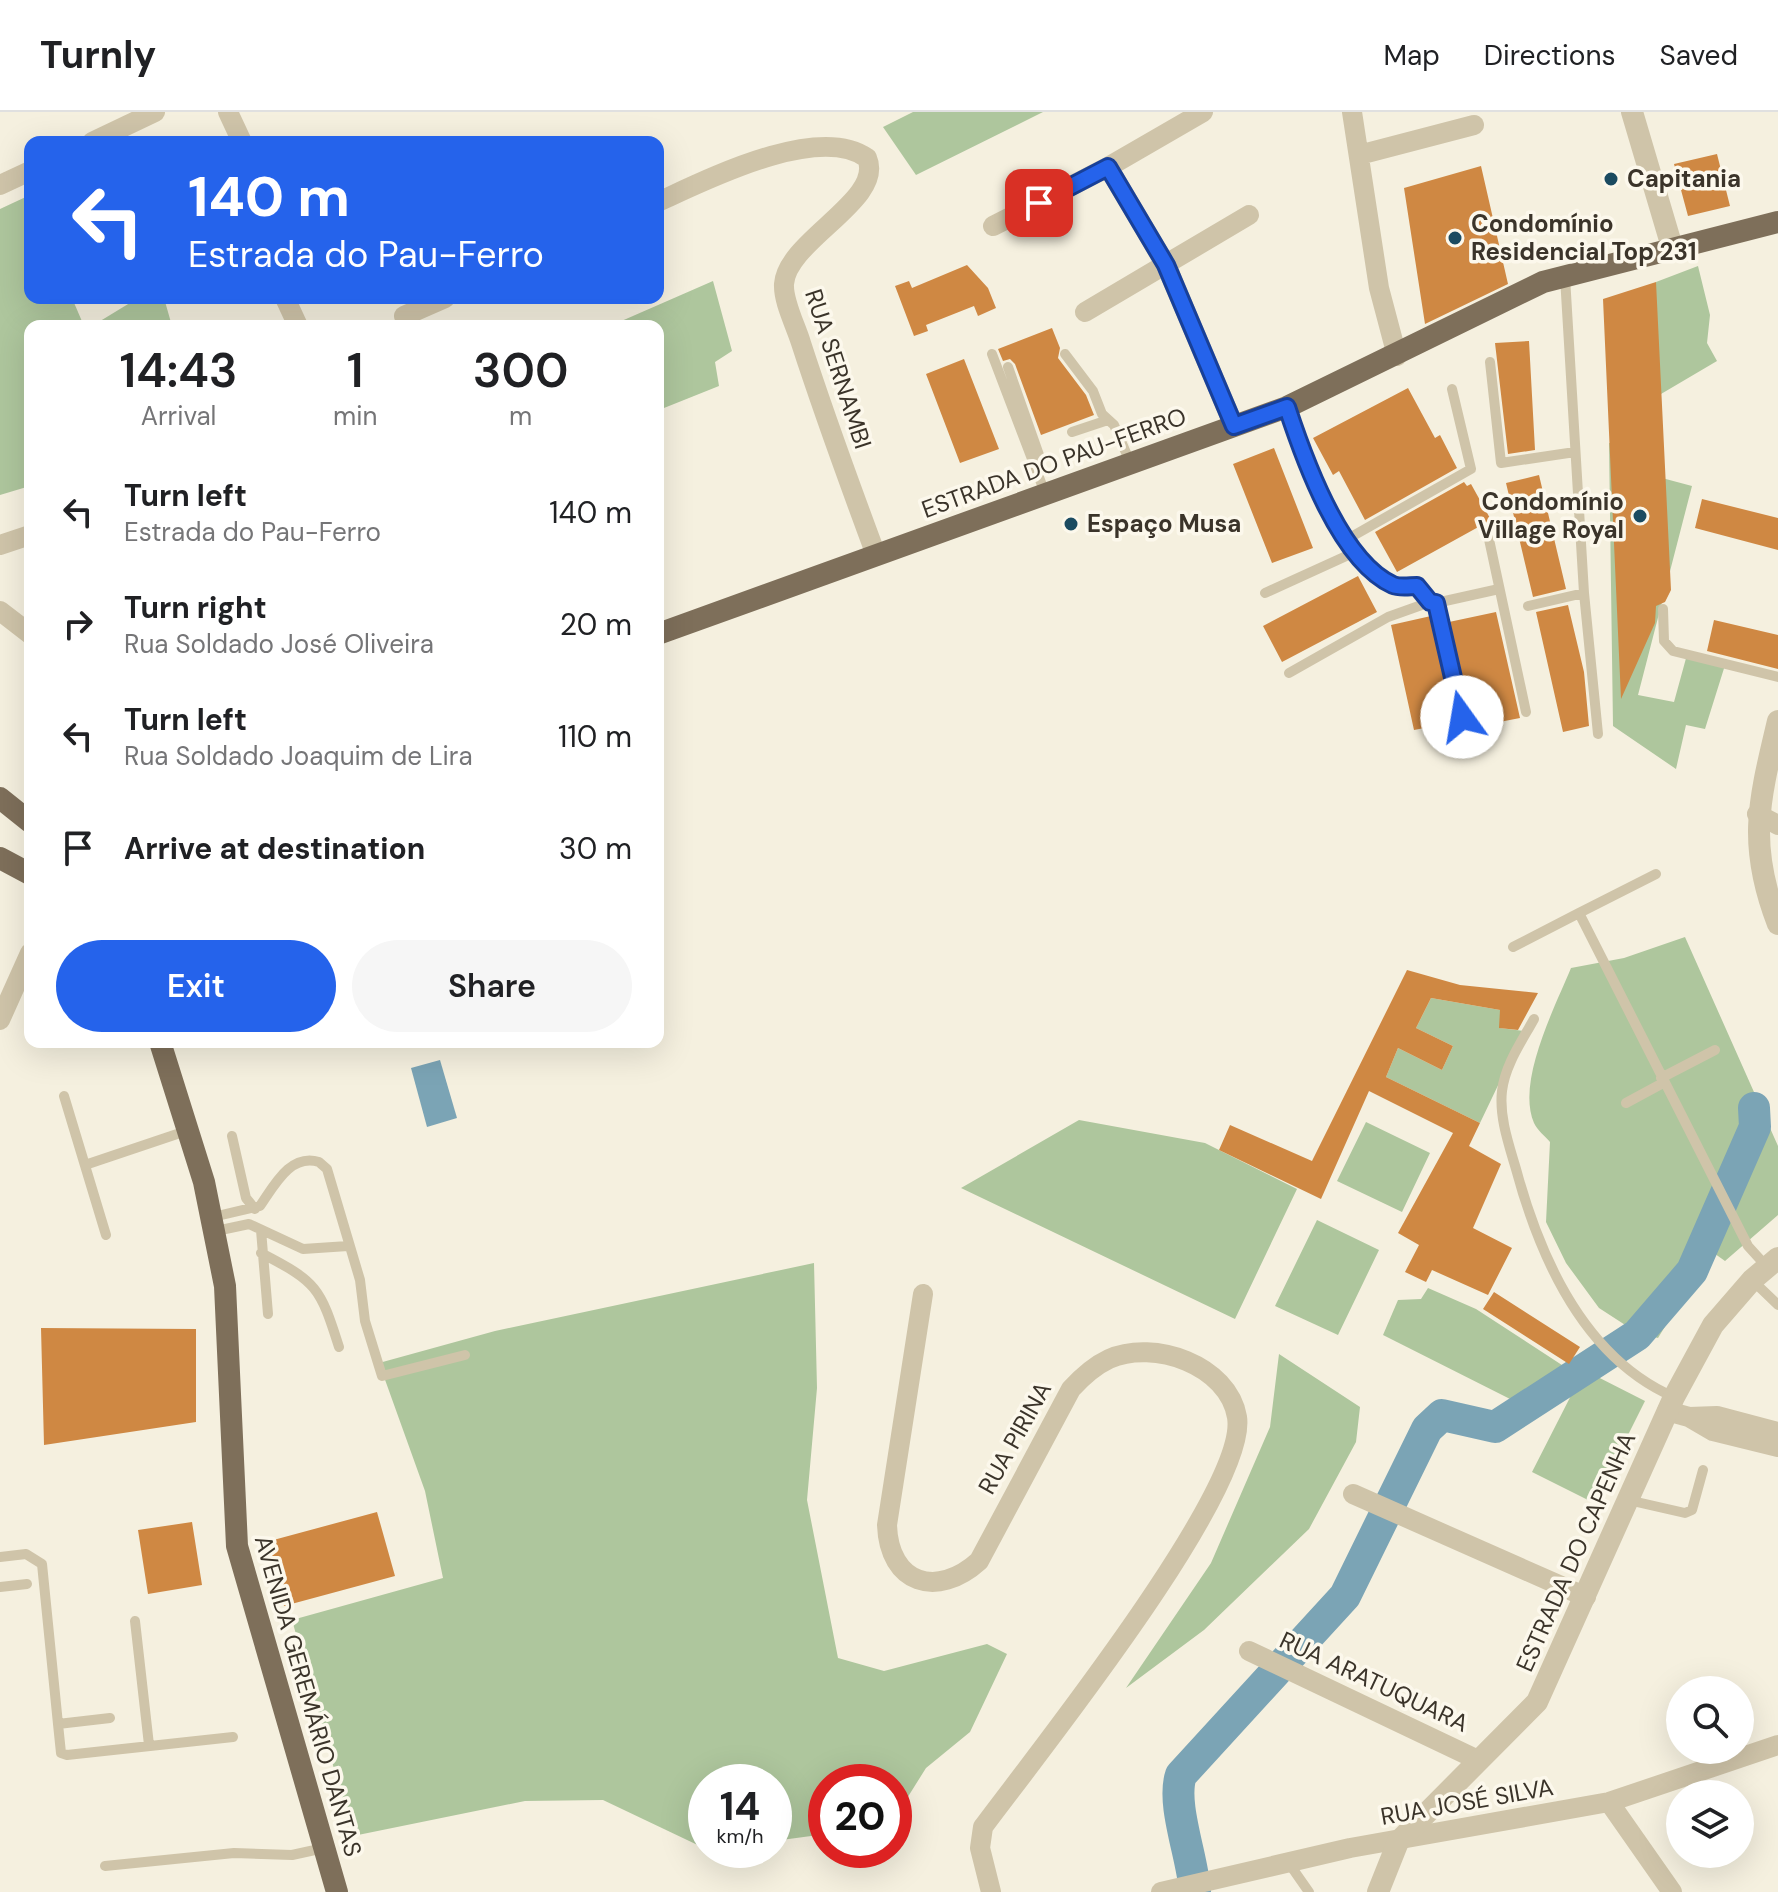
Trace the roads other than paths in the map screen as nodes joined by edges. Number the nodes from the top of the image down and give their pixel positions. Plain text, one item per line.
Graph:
1 (155, 112) edge
2 (228, 112) edge
3 (1203, 112) edge
4 (1352, 112) edge
5 (1632, 112) edge
6 (1474, 125) dead end
7 (105, 136) edge
8 (239, 136) edge
9 (1359, 155) junction
10 (1108, 167) junction
11 (24, 174) edge
12 (0, 185) edge
13 (664, 199) edge
14 (1249, 215) dead end
15 (1778, 222) edge
16 (993, 226) dead end
17 (1672, 247) junction
18 (1166, 265) junction
19 (1565, 275) junction
20 (431, 304) edge
21 (1085, 312) dead end
22 (404, 316) dead end
23 (992, 354) dead end
24 (1065, 354) dead end
25 (1397, 356) junction
26 (1490, 362) dead end
27 (1008, 367) dead end
28 (1452, 389) dead end
29 (1287, 407) junction
30 (1108, 420) junction
31 (1234, 426) junction
32 (1072, 432) dead end
33 (1575, 452) junction
34 (1130, 462) junction
35 (1034, 465) junction
36 (1045, 493) junction
37 (1487, 530) dead end
38 (24, 537) edge
39 (1344, 541) junction
40 (0, 545) edge
41 (1355, 552) junction
42 (876, 555) junction
43 (1499, 589) junction
44 (1265, 593) dead end
45 (1584, 593) junction
46 (1433, 602) junction
47 (1528, 606) dead end
48 (1663, 609) dead end
49 (0, 611) edge
50 (24, 629) edge
51 (664, 632) edge
52 (1289, 673) dead end
53 (1778, 677) edge
54 (1526, 712) dead end
55 (1462, 717) dead end
56 (1777, 730) edge
57 (1598, 734) dead end
58 (0, 798) edge
59 (1757, 814) junction
60 (24, 819) edge
61 (0, 821) edge
62 (24, 823) edge
63 (1778, 825) edge
64 (0, 858) edge
65 (24, 871) edge
66 (1656, 874) dead end
67 (1579, 913) junction
68 (1778, 924) edge
69 (1513, 947) dead end
70 (24, 966) edge
71 (1534, 1019) dead end
72 (0, 1020) edge
73 (162, 1048) edge
74 (1715, 1050) dead end
75 (1662, 1080) junction
76 (64, 1096) dead end
77 (1626, 1103) dead end
78 (189, 1130) junction
79 (232, 1136) dead end
80 (85, 1165) junction
81 (251, 1210) junction
82 (214, 1224) junction
83 (249, 1224) junction
84 (261, 1230) junction
85 (106, 1235) dead end
86 (348, 1246) junction
87 (261, 1253) junction
88 (1766, 1268) edge
89 (923, 1294) dead end
90 (1778, 1305) edge
91 (268, 1314) dead end
92 (339, 1347) dead end
93 (465, 1355) dead end
94 (1677, 1409) junction
95 (1778, 1432) edge
96 (1778, 1447) edge
97 (1703, 1470) dead end
98 (1353, 1494) dead end
99 (1626, 1500) junction
100 (0, 1557) edge
101 (27, 1584) dead end
102 (0, 1587) edge
103 (1586, 1597) junction
104 (135, 1621) dead end
105 (1249, 1651) dead end
106 (110, 1718) dead end
107 (58, 1724) junction
108 (233, 1737) dead end
109 (149, 1745) junction
110 (1778, 1745) edge
111 (1478, 1760) junction
112 (1609, 1802) junction
113 (1398, 1842) junction
114 (324, 1848) junction
115 (1288, 1862) junction
116 (105, 1866) dead end
117 (1168, 1890) edge
118 (337, 1892) edge
119 (991, 1892) edge
120 (1309, 1892) edge
121 (1378, 1892) edge
122 (1672, 1892) edge

1 - 7 street
2 - 8 street
3 - 10 street
4 - 9 street
5 - 17 street
6 - 9 street
9 - 25 street
10 - 16 street
10 - 18 street
11 - 12 street
13 - 42 street, RUA SERNAMBI
14 - 18 street
15 - 17 main road, ESTRADA DO PAU-FERRO
17 - 19 main road, ESTRADA DO PAU-FERRO
18 - 21 street
18 - 31 street
19 - 25 main road, ESTRADA DO PAU-FERRO
19 - 33 lane
20 - 22 street
23 - 35 lane
24 - 30 lane
25 - 29 main road, ESTRADA DO PAU-FERRO
26 - 33 lane
27 - 35 lane
28 - 39 lane
29 - 31 main road, ESTRADA DO PAU-FERRO
29 - 39 lane
30 - 32 lane
30 - 34 lane
31 - 34 main road, ESTRADA DO PAU-FERRO
33 - 45 lane
34 - 36 main road, ESTRADA DO PAU-FERRO
35 - 36 lane
36 - 42 main road, ESTRADA DO PAU-FERRO
37 - 43 lane
38 - 40 street
39 - 41 lane
41 - 44 lane
41 - 46 lane
42 - 51 main road, ESTRADA DO PAU-FERRO
43 - 46 lane
43 - 54 lane
45 - 47 lane
45 - 57 lane
46 - 52 lane
46 - 55 lane
48 - 53 lane
49 - 50 street
56 - 59 street
58 - 60 main road
59 - 63 street
59 - 68 street
61 - 62 main road
64 - 65 main road
66 - 67 lane
67 - 69 lane
67 - 75 lane
70 - 72 street
71 - 94 lane
73 - 78 main road, AVENIDA GEREMÁRIO DANTAS
74 - 75 lane
75 - 77 lane
75 - 88 lane
76 - 80 lane
78 - 80 lane
78 - 82 main road, AVENIDA GEREMÁRIO DANTAS
79 - 81 lane
80 - 85 lane
81 - 82 lane
81 - 83 lane
81 - 86 lane
82 - 83 lane
82 - 114 main road, AVENIDA GEREMÁRIO DANTAS
83 - 84 lane
84 - 86 lane
84 - 87 lane
86 - 93 lane
87 - 91 lane
87 - 92 lane
88 - 90 lane
88 - 94 street, ESTRADA DO CAPENHA
89 - 119 street, RUA PIRINA
94 - 95 street
94 - 96 street
94 - 99 street, ESTRADA DO CAPENHA
97 - 99 lane
98 - 103 street
99 - 103 street, ESTRADA DO CAPENHA
100 - 107 lane
101 - 102 lane
103 - 111 street, ESTRADA DO CAPENHA
104 - 109 lane
105 - 111 street, RUA ARATUQUARA
106 - 107 lane
107 - 109 lane
108 - 109 lane
110 - 112 street, RUA JOSÉ SILVA
111 - 113 street, ESTRADA DO CAPENHA
112 - 113 street, RUA JOSÉ SILVA
112 - 122 street
113 - 115 street, RUA JOSÉ SILVA
113 - 121 street, ESTRADA DO CAPENHA
114 - 116 lane
114 - 118 main road, AVENIDA GEREMÁRIO DANTAS
115 - 117 street, RUA JOSÉ SILVA
115 - 120 lane

